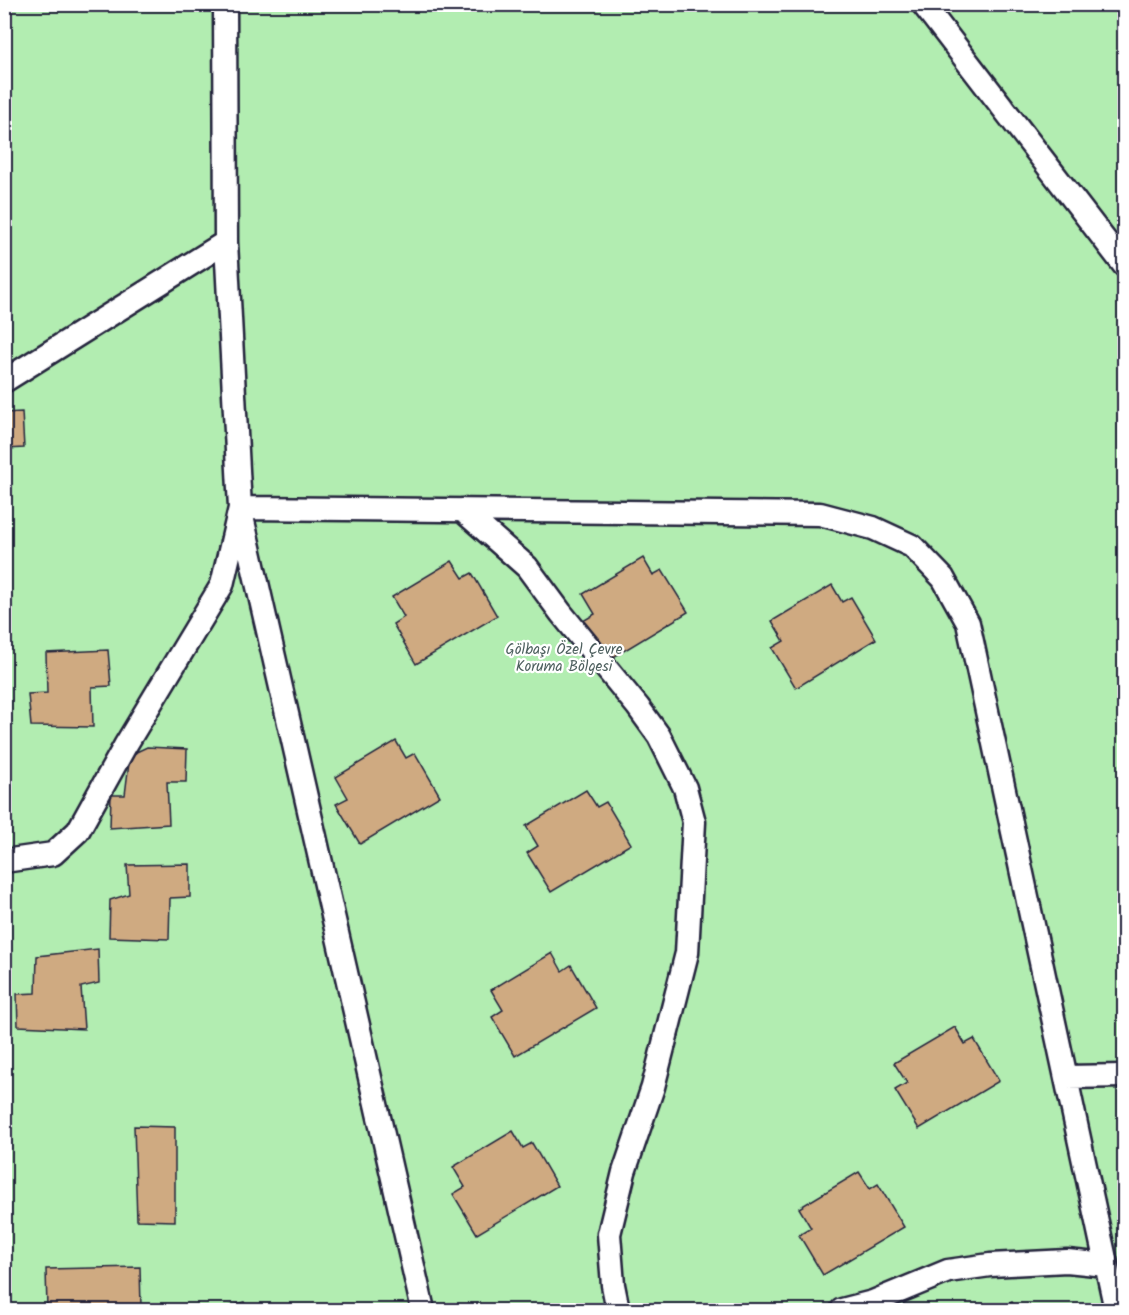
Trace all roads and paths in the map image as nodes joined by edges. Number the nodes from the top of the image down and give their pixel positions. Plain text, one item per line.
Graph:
1 (225, 4) edge
2 (923, 4) edge
3 (226, 242) junction
4 (1125, 265) edge
5 (4, 381) edge
6 (240, 508) junction
7 (462, 510) junction
8 (4, 861) edge
9 (1125, 1076) edge
10 (1066, 1077) junction
11 (1106, 1265) junction
12 (423, 1311) edge
13 (618, 1311) edge
14 (842, 1311) edge
15 (1116, 1311) edge

1 - 3 street
2 - 4 street
3 - 5 street
3 - 6 street
6 - 7 street
6 - 8 street
6 - 12 street
7 - 10 street
7 - 13 street
9 - 10 street
10 - 11 street
11 - 14 street
11 - 15 street

